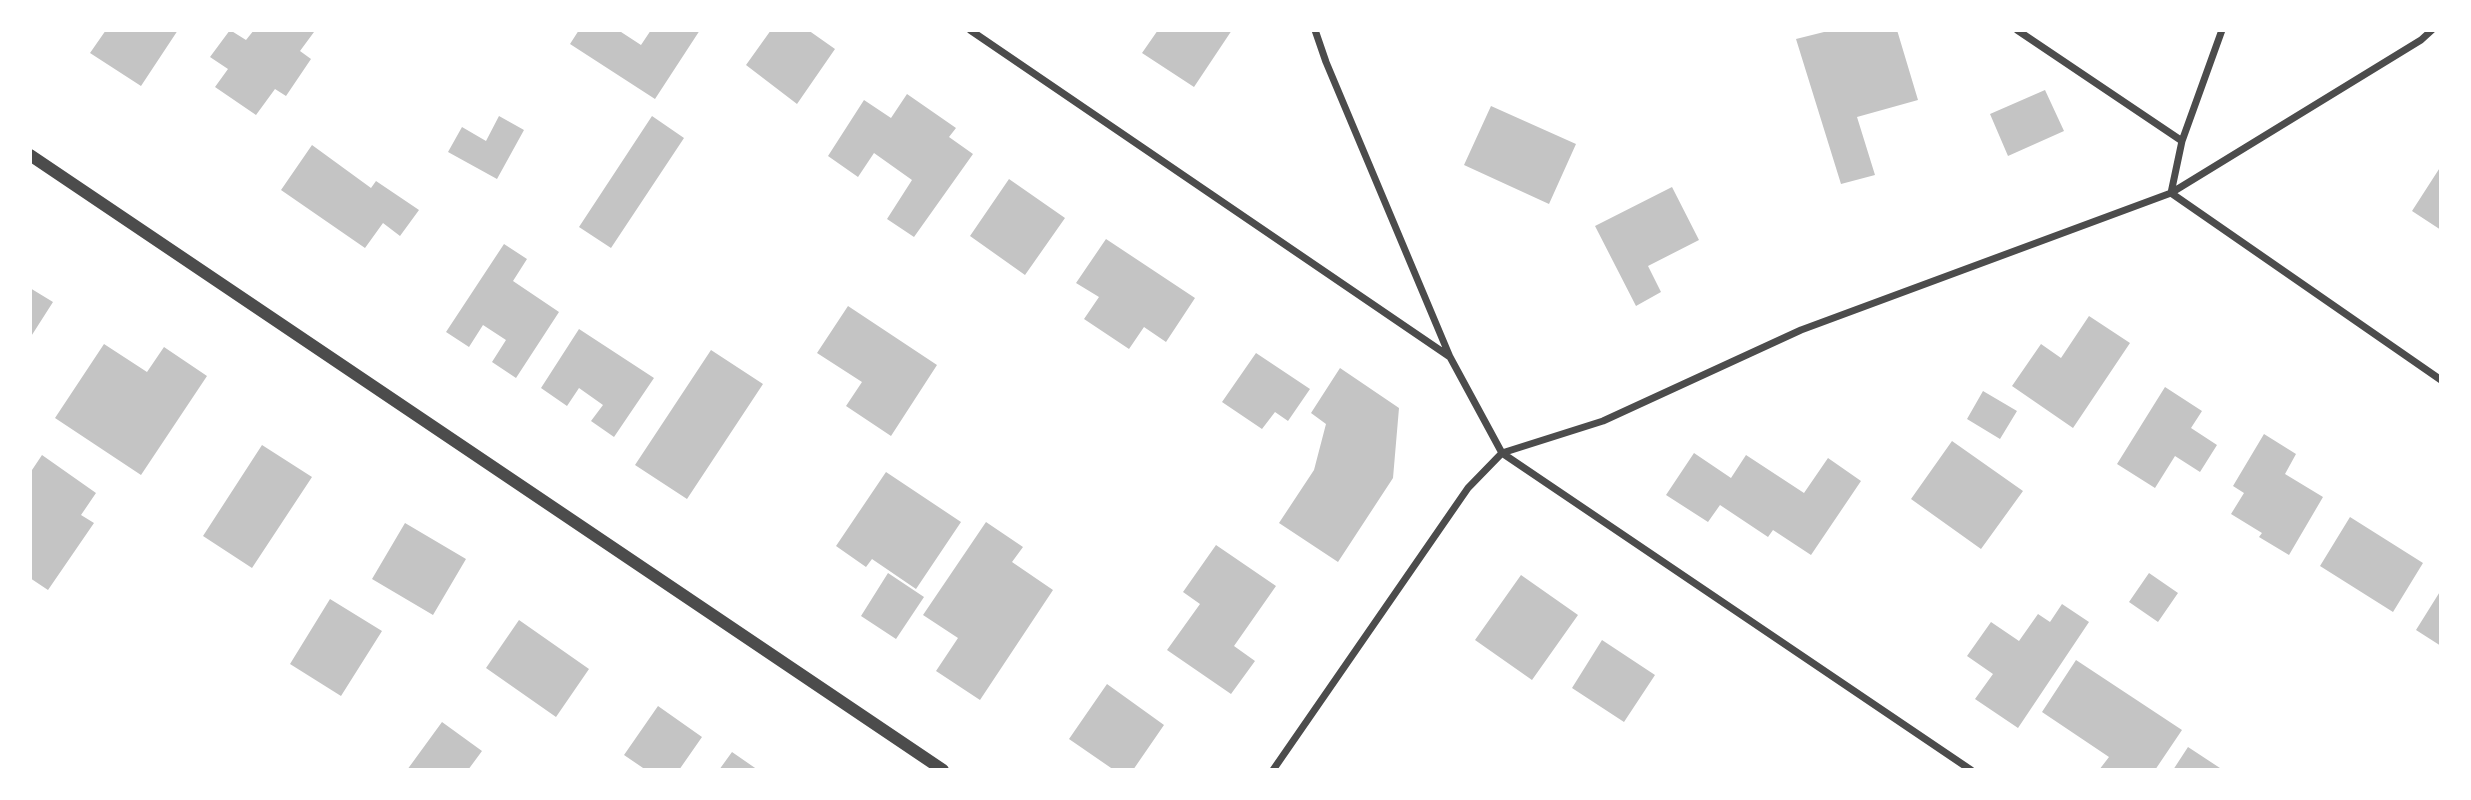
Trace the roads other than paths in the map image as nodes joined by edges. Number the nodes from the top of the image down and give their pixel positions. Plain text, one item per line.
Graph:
1 (970, 30) edge
2 (1315, 30) edge
3 (2017, 30) edge
4 (2222, 30) edge
5 (2432, 30) edge
6 (2182, 141) junction
7 (30, 155) edge
8 (2171, 193) junction
9 (1450, 357) junction
10 (2441, 380) edge
11 (1502, 453) junction
12 (943, 770) edge
13 (1273, 770) edge
14 (1971, 770) edge

1 - 9 street
2 - 9 street
3 - 6 street
4 - 6 street
5 - 8 street
6 - 8 street
7 - 12 street
8 - 10 street
8 - 11 street
9 - 11 street
11 - 13 street
11 - 14 street

